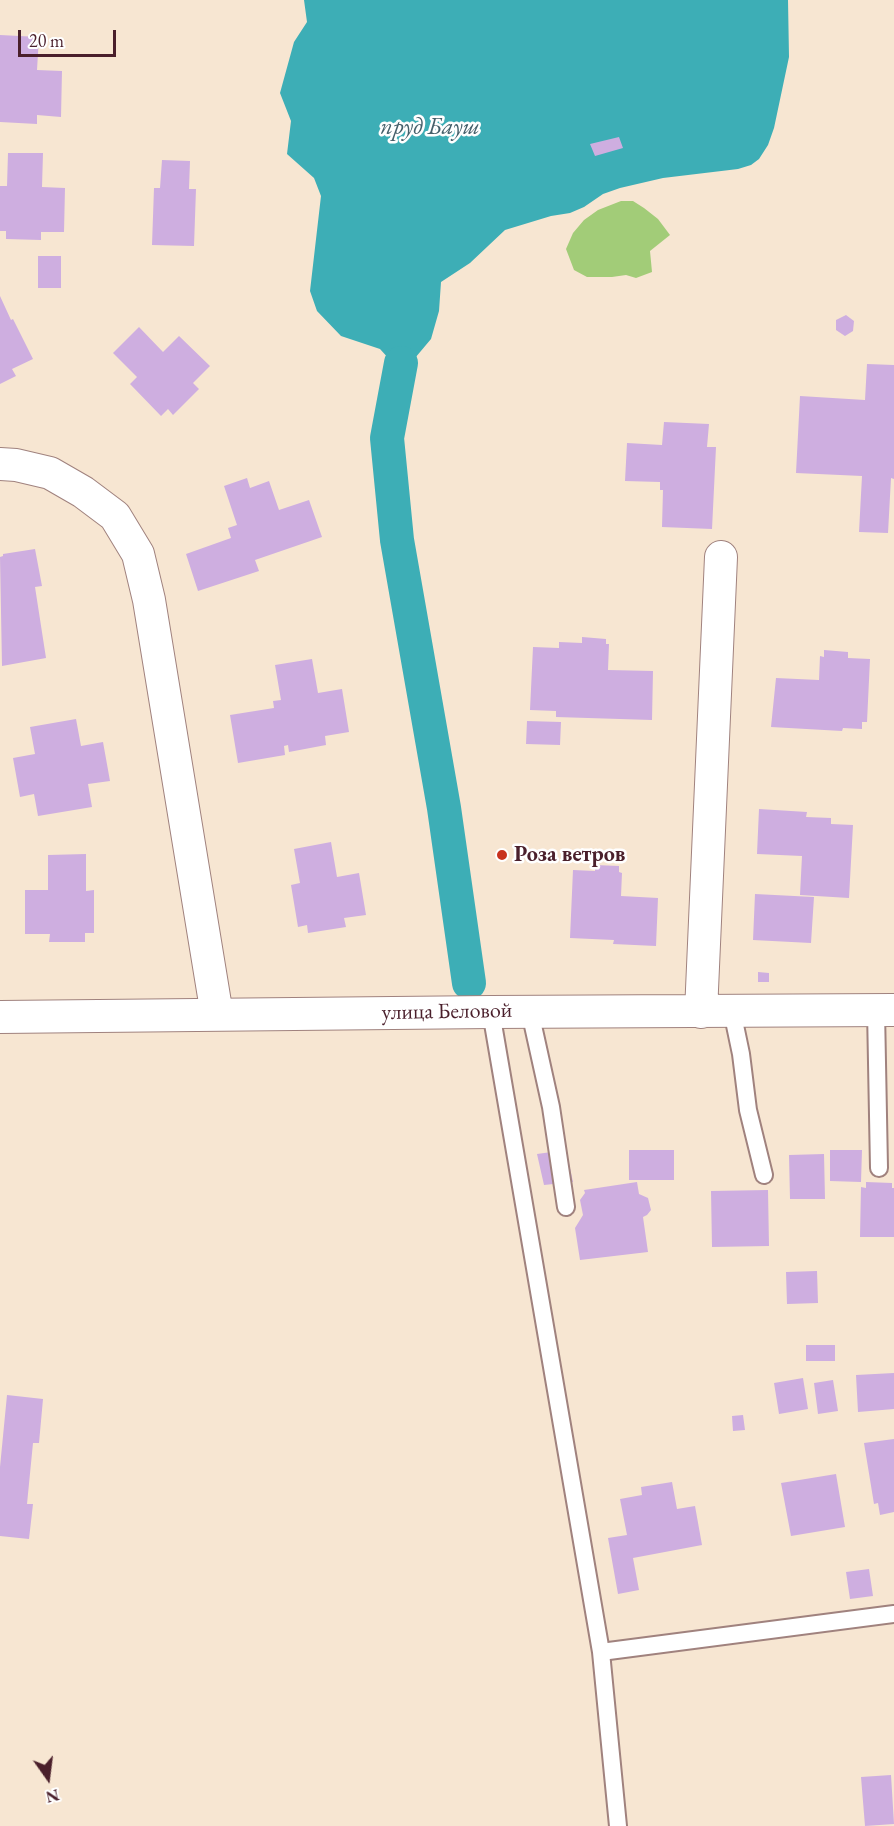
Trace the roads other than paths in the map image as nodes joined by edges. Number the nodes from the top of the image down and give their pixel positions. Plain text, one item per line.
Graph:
1 (0, 464) edge
2 (721, 557) dead end
3 (885, 1010) edge
4 (732, 1011) junction
5 (492, 1012) junction
6 (530, 1012) junction
7 (701, 1012) junction
8 (217, 1015) junction
9 (0, 1017) edge
10 (879, 1168) dead end
11 (764, 1175) dead end
12 (566, 1207) dead end
13 (894, 1614) edge
14 (601, 1652) junction
15 (618, 1826) edge

1 - 8 street
2 - 7 street
3 - 4 street, улица Беловой
3 - 10 lane
4 - 7 street, улица Беловой
4 - 11 lane
5 - 6 street, улица Беловой
5 - 8 street, улица Беловой
5 - 14 lane
6 - 7 street, улица Беловой
6 - 12 lane
8 - 9 street, улица Беловой
13 - 14 lane
14 - 15 lane

